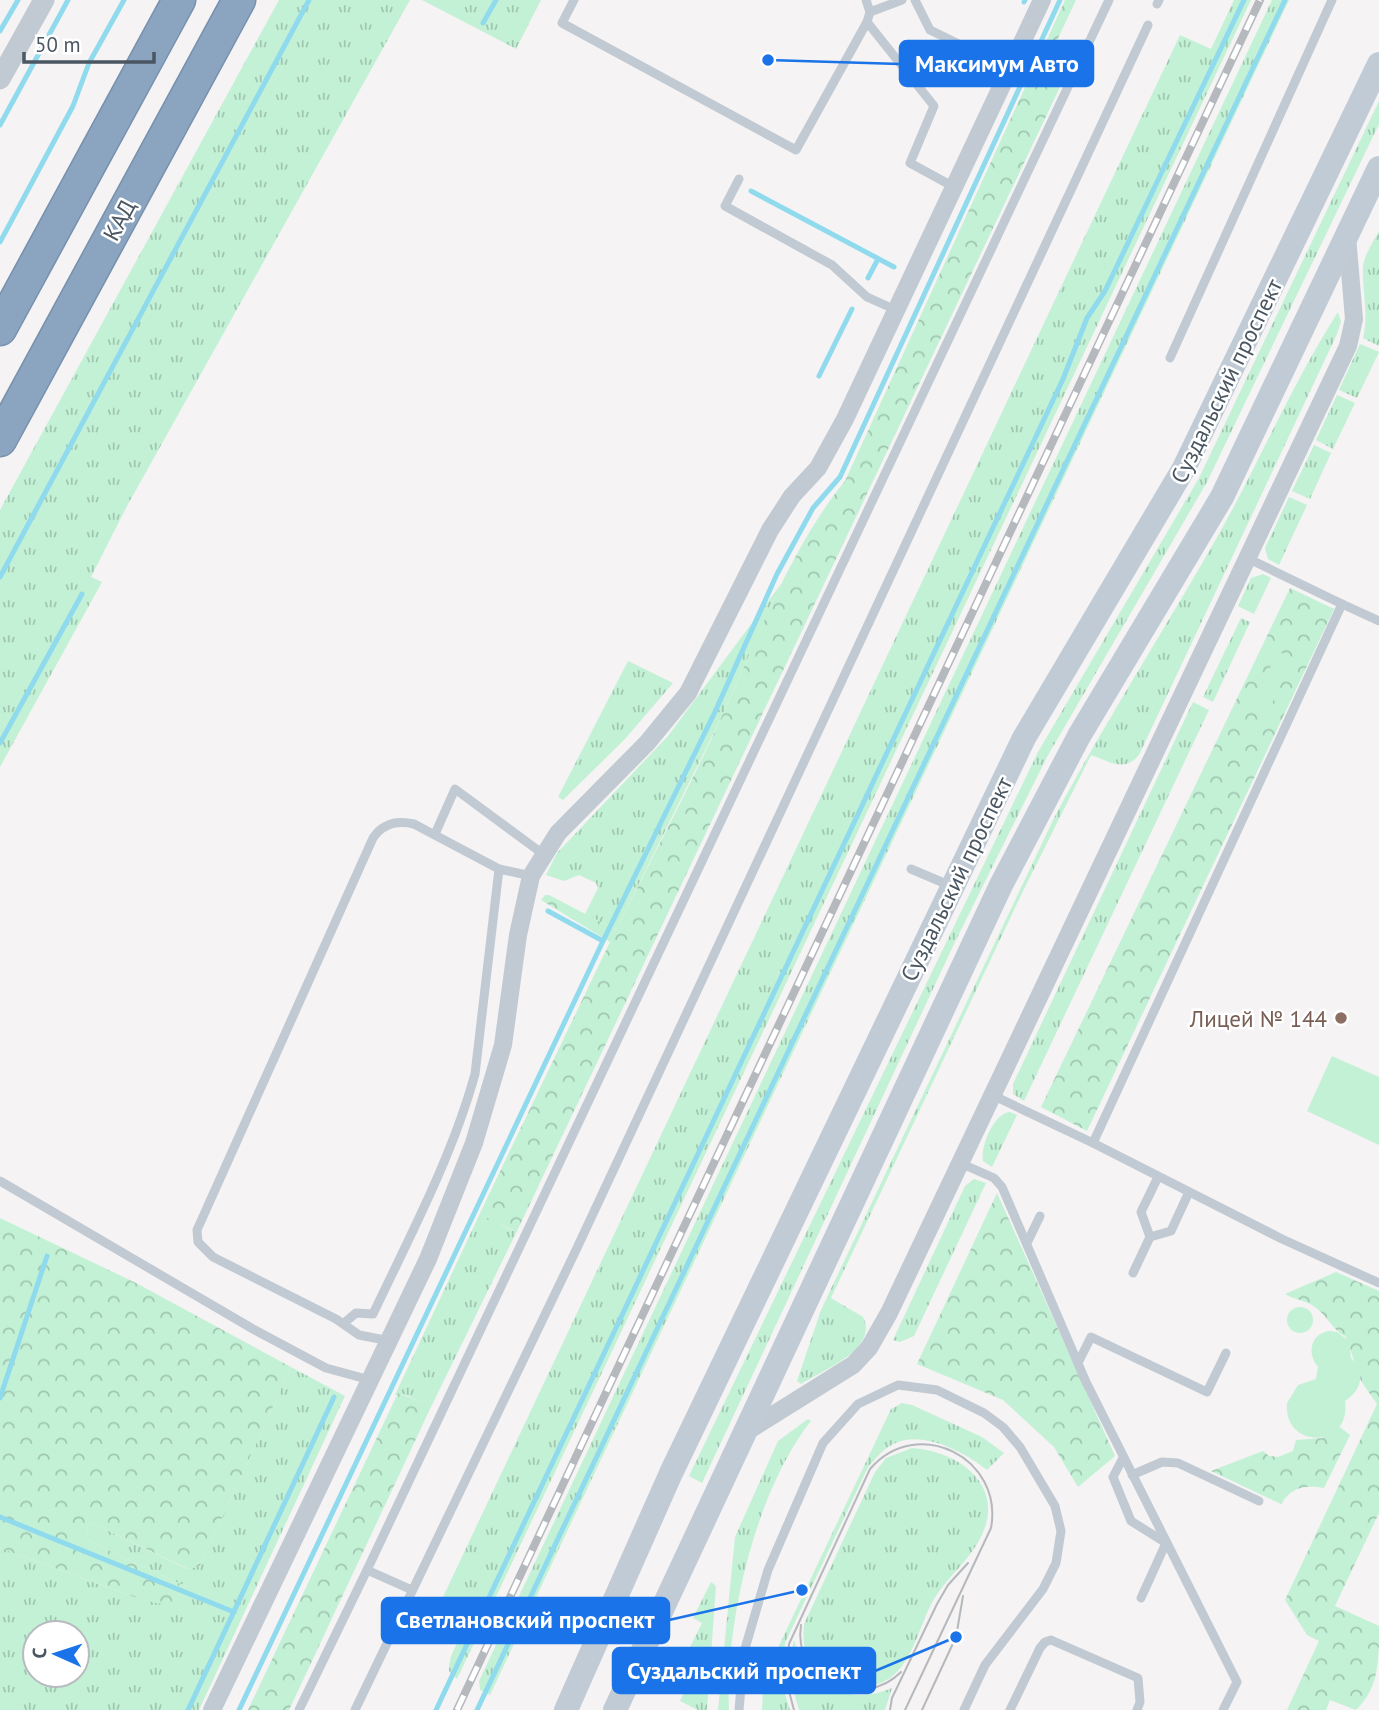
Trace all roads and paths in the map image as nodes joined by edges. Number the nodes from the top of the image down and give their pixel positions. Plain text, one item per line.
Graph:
1 (44, 0) edge
2 (179, 0) edge
3 (239, 0) edge
4 (574, 0) edge
5 (866, 0) edge
6 (902, 0) edge
7 (915, 0) edge
8 (1042, 0) edge
9 (1109, 0) edge
10 (1332, 0) edge
11 (870, 12) junction
12 (867, 22) junction
13 (1148, 25) dead end
14 (1379, 64) edge
15 (1010, 69) junction
16 (0, 79) edge
17 (738, 178) dead end
18 (1376, 183) edge
19 (954, 187) junction
20 (1347, 236) junction
21 (896, 310) junction
22 (0, 329) edge
23 (1170, 358) dead end
24 (0, 440) edge
25 (1247, 558) junction
26 (1342, 604) junction
27 (1379, 621) edge
28 (435, 834) junction
29 (543, 854) junction
30 (499, 869) junction
31 (911, 869) dead end
32 (531, 876) junction
33 (953, 887) junction
34 (992, 1095) junction
35 (1093, 1143) junction
36 (960, 1163) junction
37 (1158, 1177) junction
38 (0, 1181) edge
39 (1189, 1192) junction
40 (1040, 1216) dead end
41 (1150, 1237) junction
42 (1027, 1243) junction
43 (1133, 1273) dead end
44 (1379, 1283) edge
45 (344, 1323) junction
46 (390, 1341) junction
47 (1226, 1353) dead end
48 (1078, 1363) junction
49 (371, 1380) junction
50 (749, 1430) junction
51 (1124, 1458) junction
52 (1132, 1475) junction
53 (1259, 1501) dead end
54 (1166, 1543) junction
55 (367, 1570) junction
56 (411, 1590) junction
57 (1140, 1598) dead end
58 (212, 1710) edge
59 (299, 1710) edge
60 (355, 1710) edge
61 (566, 1710) edge
62 (615, 1710) edge
63 (739, 1710) edge
64 (964, 1710) edge
65 (1010, 1710) edge
66 (1137, 1710) edge
67 (1223, 1710) edge

1 - 16 street
2 - 22 highway
3 - 24 highway, КАД
4 - 12 lane
5 - 11 lane
6 - 11 lane
7 - 15 lane
8 - 15 street
9 - 55 lane
10 - 23 lane
11 - 12 lane
12 - 19 lane
13 - 56 lane
14 - 33 main road, Суздальский проспект
15 - 19 street
17 - 21 lane
18 - 20 main road, Суздальский проспект
19 - 21 street
20 - 25 street
20 - 50 main road, Суздальский проспект
21 - 29 street
25 - 26 lane
25 - 34 street
26 - 27 lane
26 - 35 lane
28 - 29 lane
28 - 30 lane
28 - 45 lane
29 - 32 street
30 - 32 lane
30 - 45 lane
31 - 33 lane
32 - 46 street
33 - 61 main road, Суздальский проспект
34 - 35 lane
34 - 36 street
35 - 37 lane
36 - 42 lane
36 - 50 street
37 - 39 lane
37 - 41 lane
38 - 49 lane
39 - 41 lane
39 - 44 lane
40 - 42 lane
41 - 43 lane
42 - 48 lane
45 - 46 lane
46 - 49 street
47 - 48 lane
48 - 51 lane
49 - 58 street
50 - 62 main road, Суздальский проспект
51 - 52 lane
51 - 54 lane
52 - 53 lane
52 - 54 lane
54 - 57 lane
54 - 67 lane
55 - 56 lane
55 - 59 lane
56 - 60 lane
63 - 64 lane
65 - 66 lane

